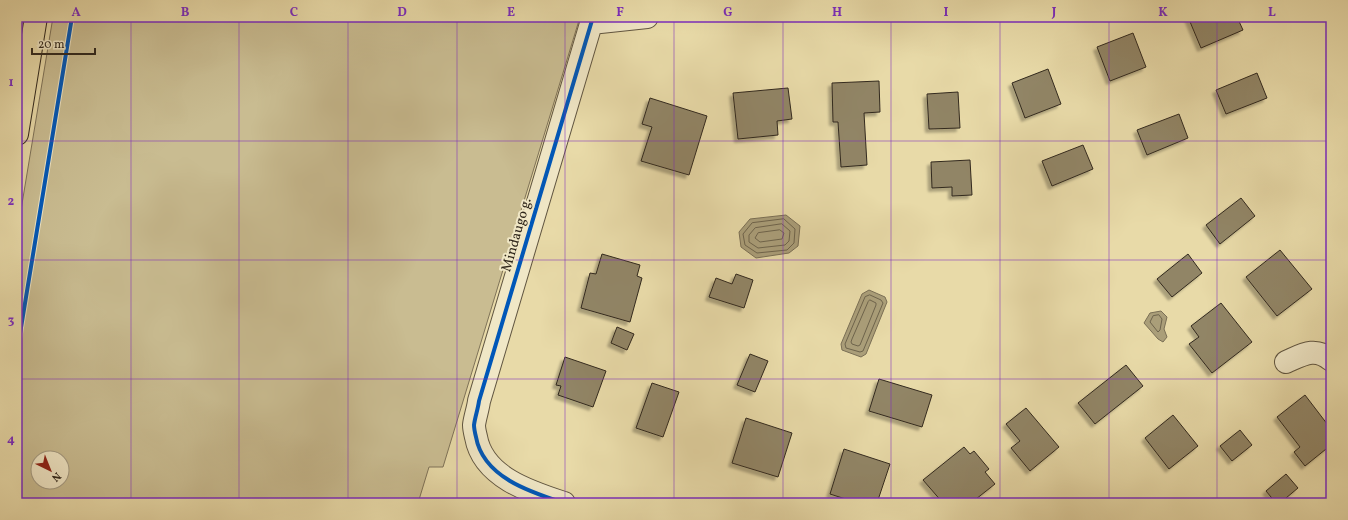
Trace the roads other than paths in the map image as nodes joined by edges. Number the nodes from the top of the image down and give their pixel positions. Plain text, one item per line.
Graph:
1 (36, 17) edge
2 (647, 17) edge
3 (592, 20) edge
4 (17, 134) edge
5 (1331, 360) edge
6 (1286, 362) dead end
7 (564, 503) edge

1 - 4 main road
2 - 3 street
3 - 7 street, Mindaugo g.
5 - 6 street

